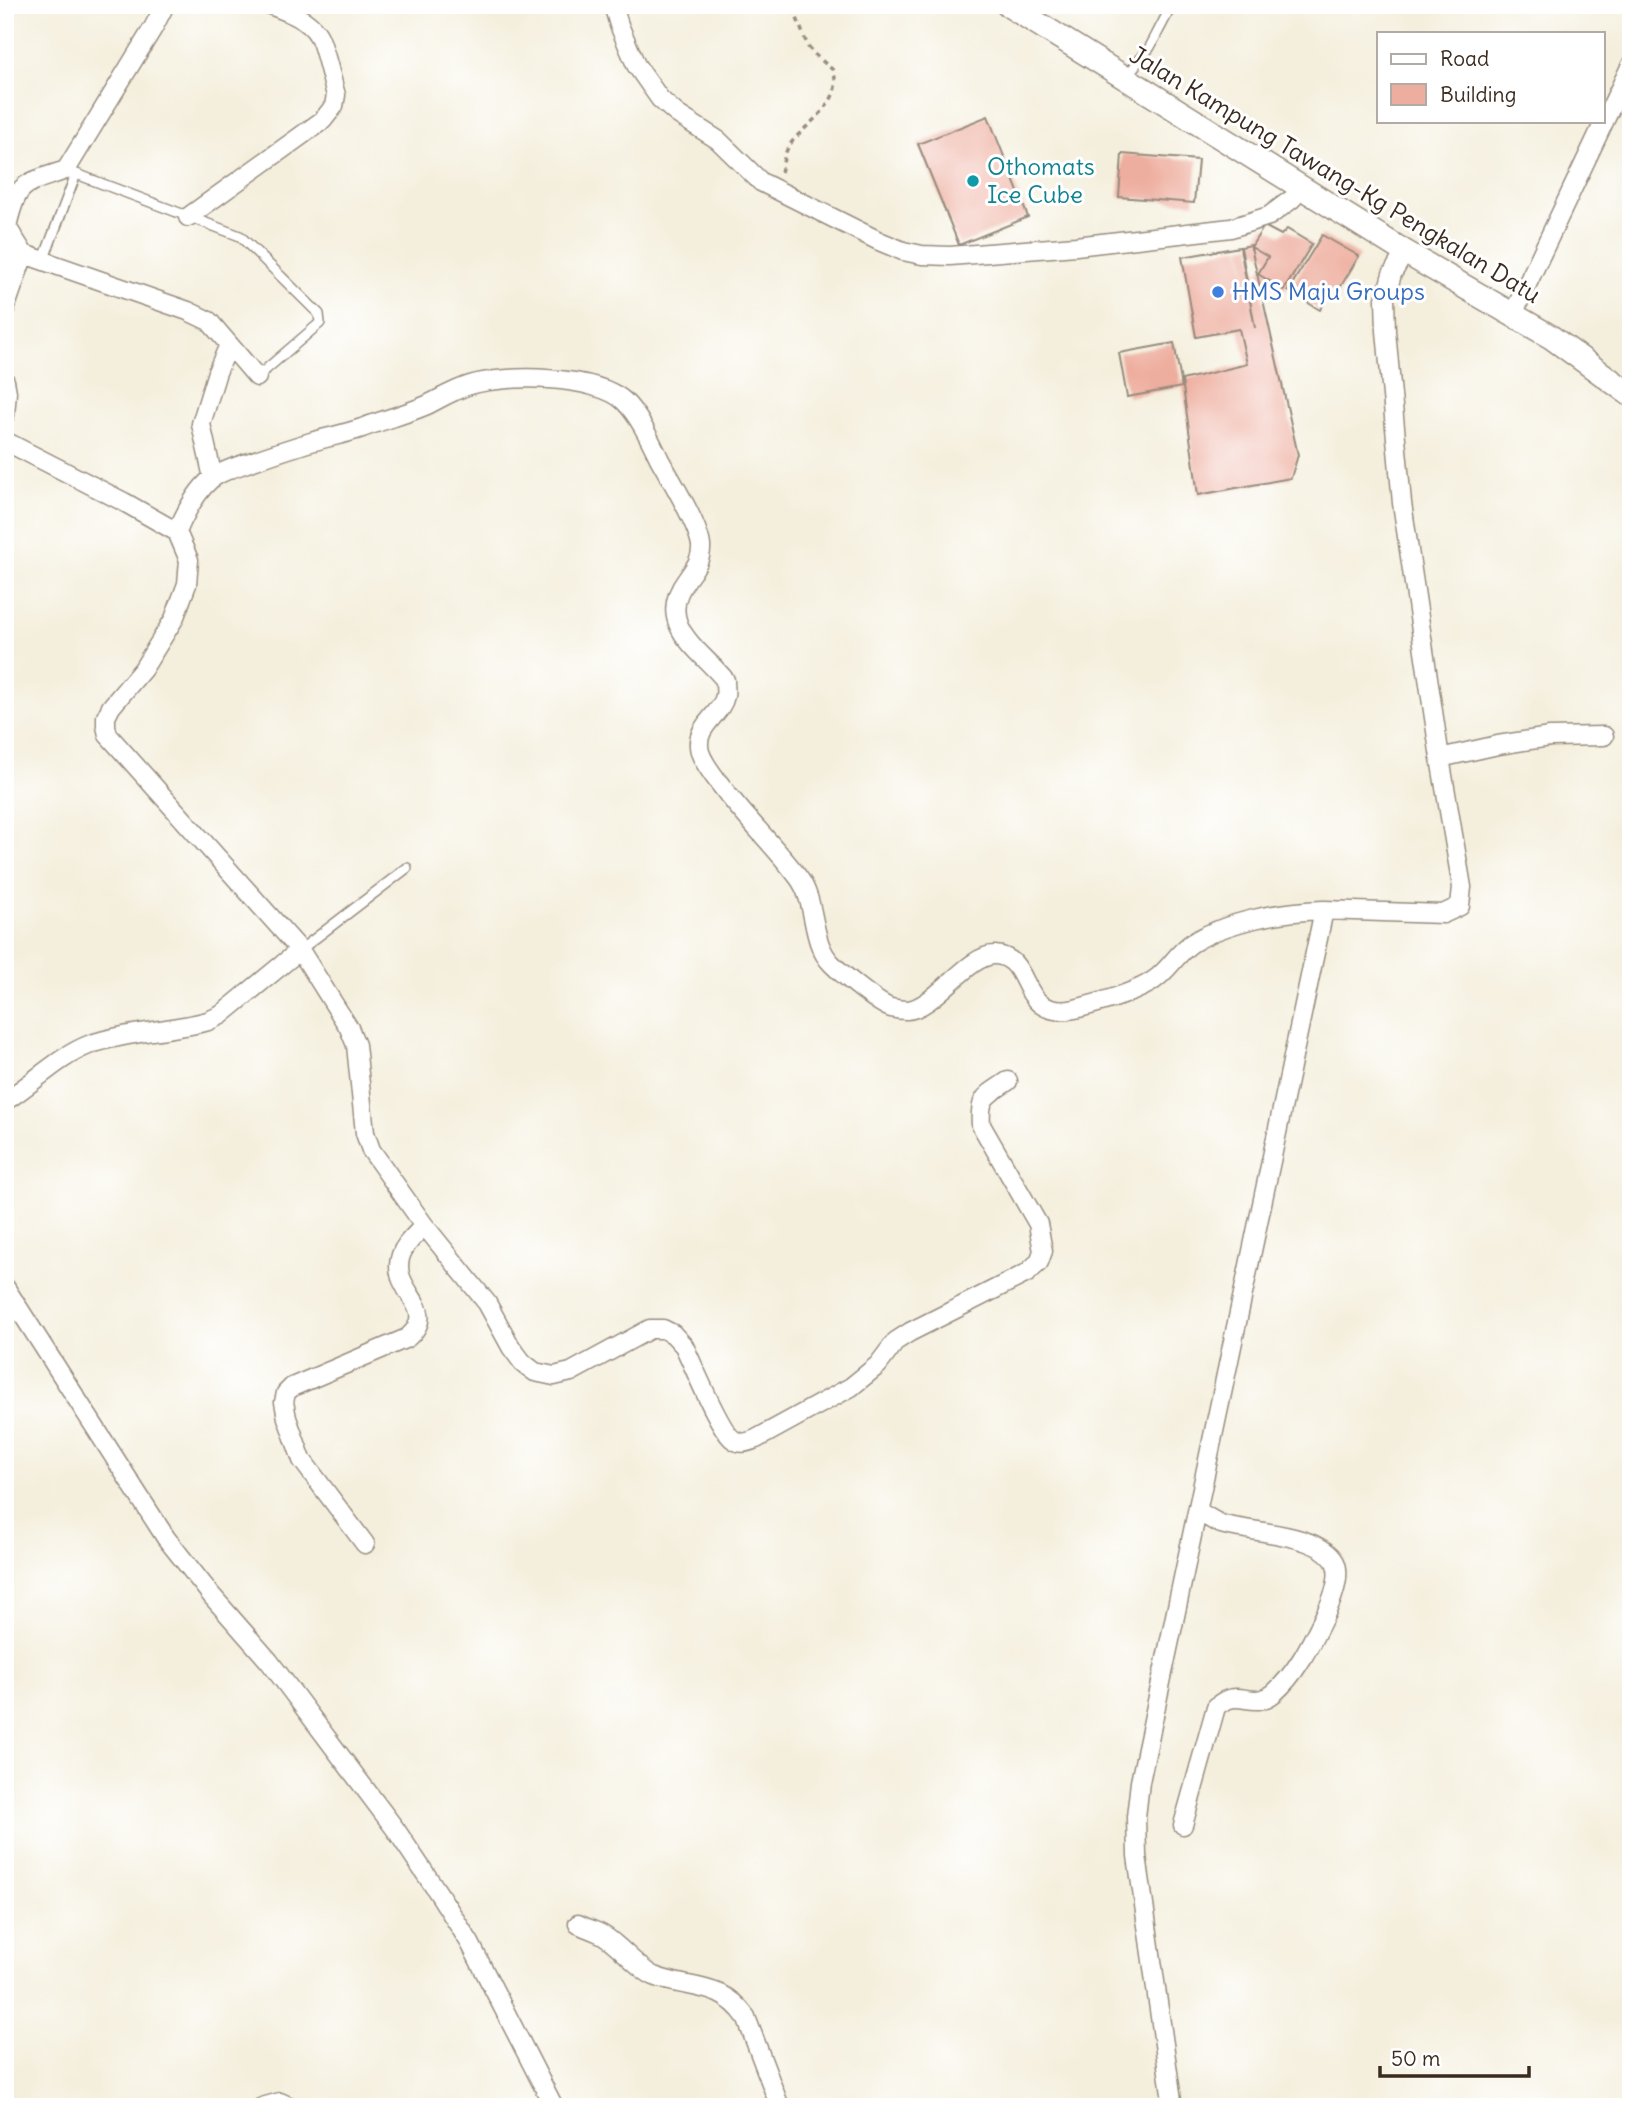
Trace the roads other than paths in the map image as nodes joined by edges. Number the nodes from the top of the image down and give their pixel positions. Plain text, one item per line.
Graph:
1 (165, 5) edge
2 (270, 5) edge
3 (613, 5) edge
4 (1008, 5) edge
5 (1172, 5) edge
6 (1631, 65) edge
7 (1125, 78) junction
8 (1604, 122) edge
9 (1604, 122) edge
10 (71, 172) junction
11 (1303, 187) junction
12 (188, 218) junction
13 (1405, 252) junction
14 (24, 254) junction
15 (43, 261) junction
16 (5, 309) edge
17 (1513, 313) junction
18 (229, 345) junction
19 (257, 377) joint
20 (5, 381) edge
21 (1631, 395) edge
22 (5, 415) edge
23 (5, 441) edge
24 (213, 478) junction
25 (177, 532) junction
26 (1604, 736) dead end
27 (1440, 758) junction
28 (407, 868) dead end
29 (1324, 910) junction
30 (300, 950) junction
31 (1008, 1081) dead end
32 (5, 1101) edge
33 (425, 1225) junction
34 (5, 1287) edge
35 (1198, 1511) junction
36 (365, 1544) dead end
37 (1184, 1825) dead end
38 (578, 1924) dead end
39 (262, 2107) edge
40 (291, 2107) edge
41 (554, 2107) edge
42 (780, 2107) edge
43 (1173, 2107) edge

1 - 10 street
2 - 12 street
3 - 11 street
4 - 7 street, Jalan Kampung Tawang-Kg Pengkalan Datu
5 - 7 lane
6 - 9 street
7 - 11 street, Jalan Kampung Tawang-Kg Pengkalan Datu
8 - 17 street
10 - 12 lane
10 - 14 street
10 - 15 lane
11 - 13 street, Jalan Kampung Tawang-Kg Pengkalan Datu
12 - 19 lane
13 - 17 street, Jalan Kampung Tawang-Kg Pengkalan Datu
13 - 27 street
14 - 15 street
14 - 16 street
15 - 18 street
17 - 21 street, Jalan Kampung Tawang-Kg Pengkalan Datu
18 - 19 street
18 - 24 street
20 - 22 street
23 - 25 street
24 - 25 street
24 - 29 street
25 - 30 street
26 - 27 street
27 - 29 street
28 - 30 lane
29 - 35 street
30 - 32 street
30 - 33 street
31 - 33 street
33 - 36 street
34 - 41 street
35 - 37 street
35 - 43 street
38 - 42 street
39 - 40 street

